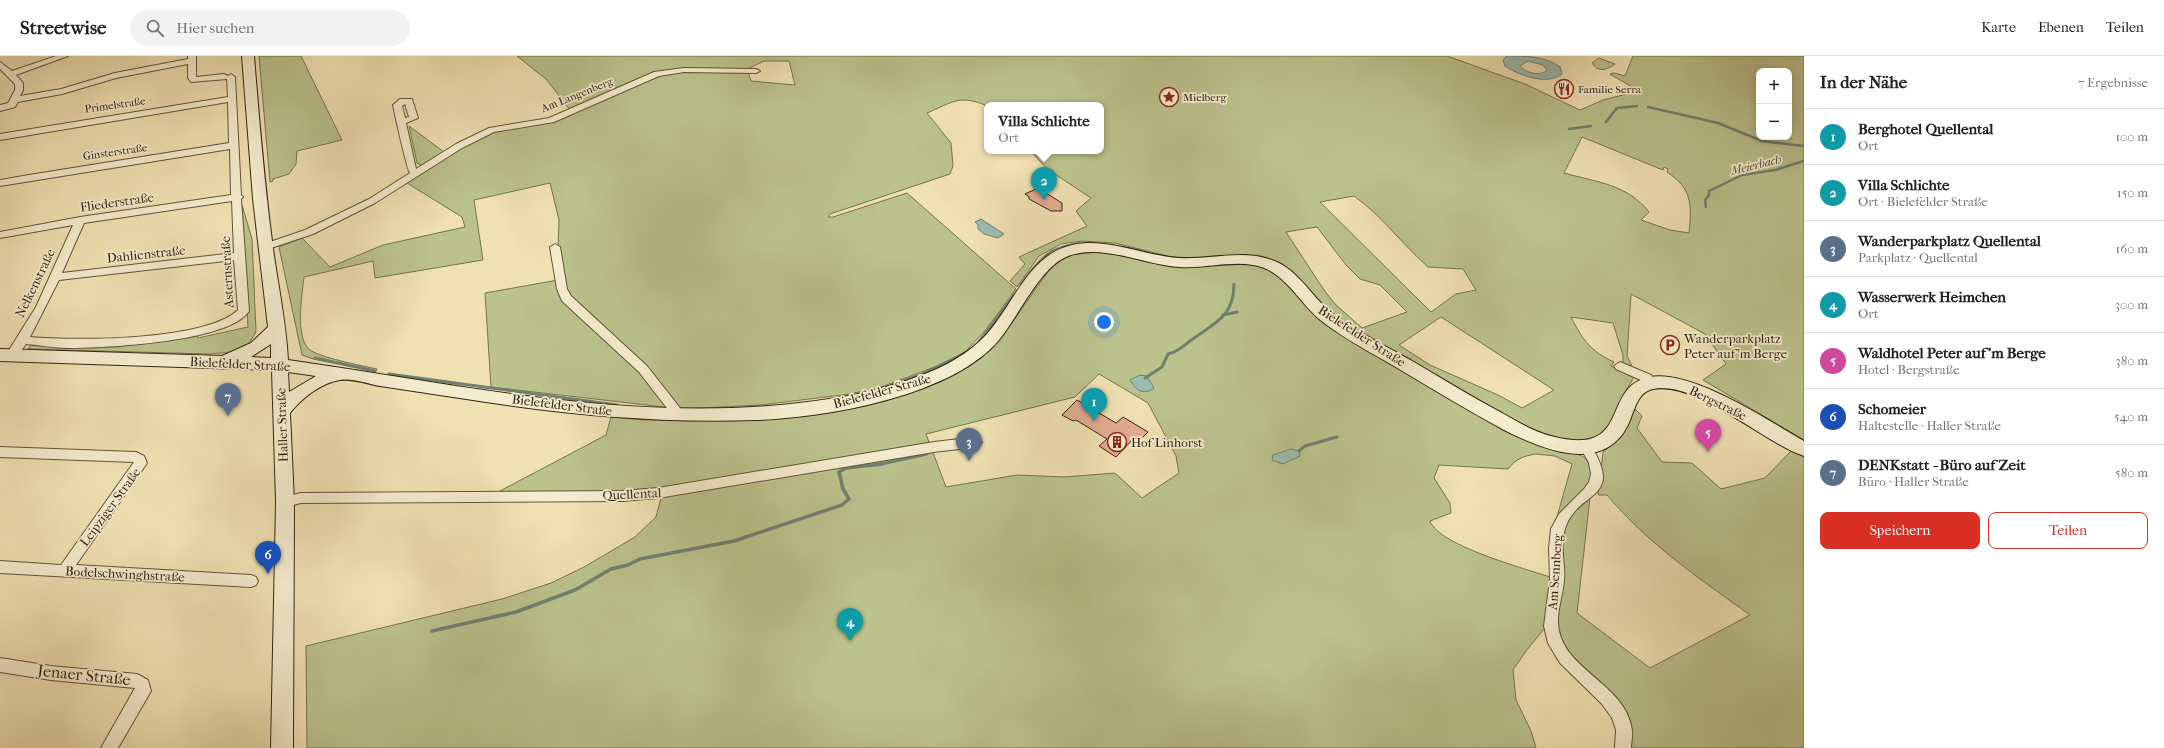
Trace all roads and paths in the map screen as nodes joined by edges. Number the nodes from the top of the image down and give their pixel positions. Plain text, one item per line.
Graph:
1 (64, 56) edge
2 (248, 56) edge
3 (192, 58) edge
4 (0, 64) edge
5 (756, 71) dead end
6 (11, 74) junction
7 (233, 99) junction
8 (15, 100) junction
9 (0, 108) edge
10 (402, 122) dead end
11 (0, 137) edge
12 (234, 146) junction
13 (416, 174) junction
14 (0, 183) edge
15 (238, 197) junction
16 (80, 220) junction
17 (0, 235) edge
18 (265, 247) junction
19 (555, 247) dead end
20 (239, 256) junction
21 (55, 277) junction
22 (278, 324) junction
23 (23, 340) junction
24 (6, 355) edge
25 (220, 362) junction
26 (280, 365) junction
27 (1620, 366) dead end
28 (340, 374) junction
29 (1651, 383) junction
30 (282, 411) junction
31 (677, 416) junction
32 (976, 442) dead end
33 (1586, 448) junction
34 (1804, 449) edge
35 (0, 452) edge
36 (285, 502) junction
37 (0, 567) edge
38 (64, 571) junction
39 (251, 581) dead end
40 (0, 665) edge
41 (109, 748) edge
42 (282, 748) edge
43 (1623, 748) edge

1 - 6 street
2 - 18 main road, Haller Straße
3 - 7 street, Asternstraße
3 - 8 street
4 - 6 street
5 - 13 street, Am Langenberg
6 - 8 street
7 - 11 street, Primelstraße
7 - 12 street, Asternstraße
8 - 9 street
10 - 13 street
12 - 14 street, Ginsterstraße
12 - 15 street, Asternstraße
13 - 18 street, Am Langenberg
15 - 16 street, Fliederstraße
15 - 20 street, Asternstraße
16 - 17 street, Fliederstraße
16 - 21 street, Nelkenstraße
18 - 22 main road, Haller Straße
19 - 31 street
20 - 21 street, Dahlienstraße
20 - 23 street, Asternstraße
21 - 23 street, Nelkenstraße
22 - 25 main road
22 - 26 main road, Haller Straße
23 - 24 street, Nelkenstraße
24 - 25 main road, Bielefelder Straße
25 - 26 main road, Bielefelder Straße
26 - 28 main road, Bielefelder Straße
26 - 30 main road, Haller Straße
27 - 29 street
28 - 30 main road
28 - 31 main road, Bielefelder Straße
29 - 33 main road, Bielefelder Straße
29 - 34 main road, Bergstraße
30 - 36 main road, Haller Straße
31 - 33 main road, Bielefelder Straße
32 - 36 street, Quellental
33 - 43 street, Am Sennberg
35 - 38 street, Leipziger Straße
36 - 42 main road, Haller Straße
37 - 38 street, Bodelschwinghstraße
38 - 39 street, Bodelschwinghstraße
40 - 41 street, Jenaer Straße

